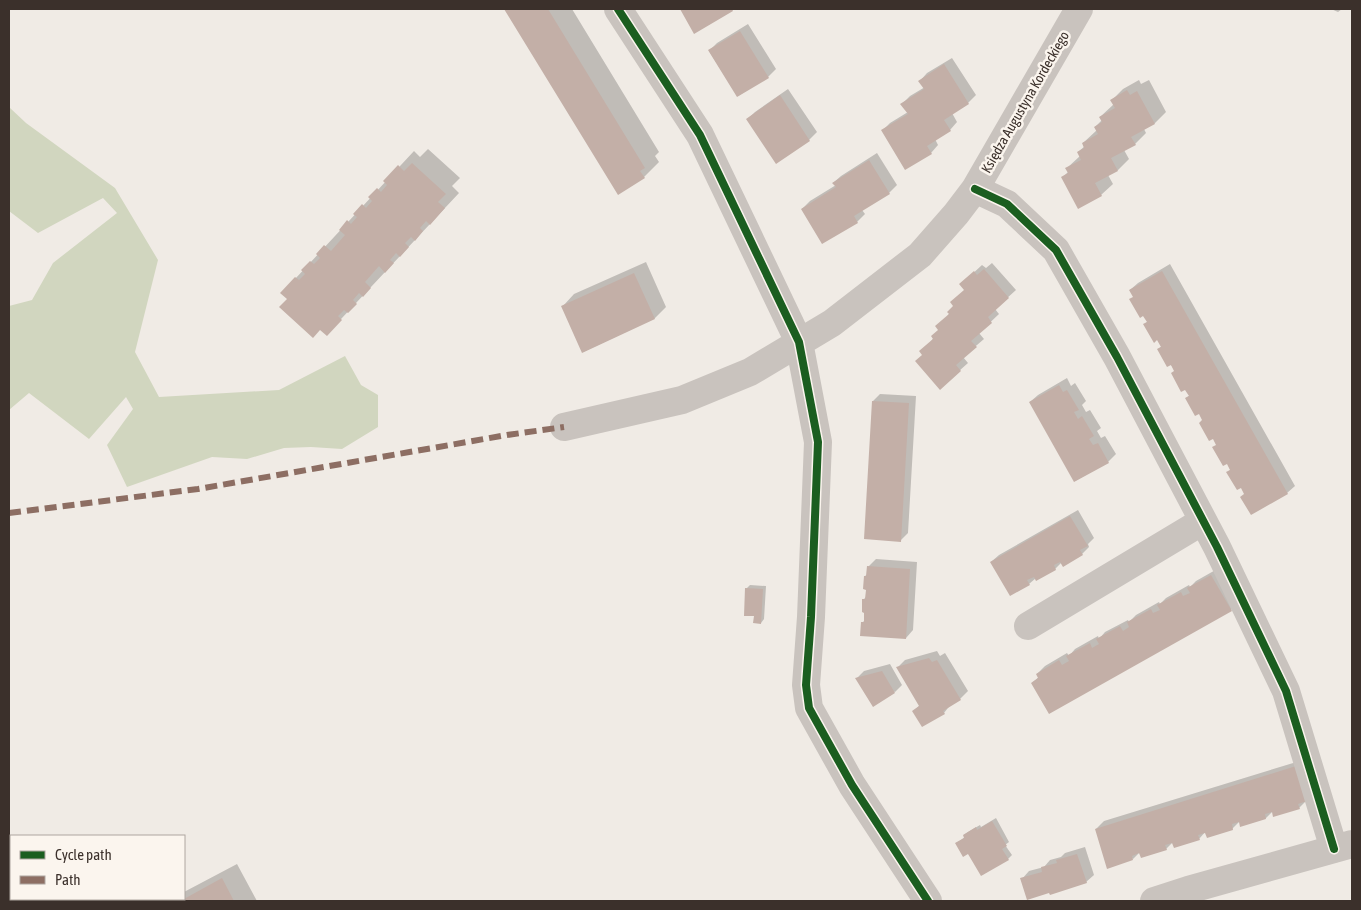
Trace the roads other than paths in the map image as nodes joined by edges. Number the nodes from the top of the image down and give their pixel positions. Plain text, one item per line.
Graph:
1 (618, 9) edge
2 (1079, 9) edge
3 (975, 188) junction
4 (799, 342) junction
5 (564, 427) dead end
6 (1203, 521) junction
7 (1028, 626) dead end
8 (1343, 846) edge
9 (928, 901) edge
10 (1154, 901) edge

1 - 4 street
2 - 3 street, Księdza Augustyna Kordeckiego
3 - 4 street, Księdza Augustyna Kordeckiego
3 - 6 street
4 - 5 street, Księdza Augustyna Kordeckiego
4 - 9 street
6 - 7 street
6 - 8 street
8 - 10 street

